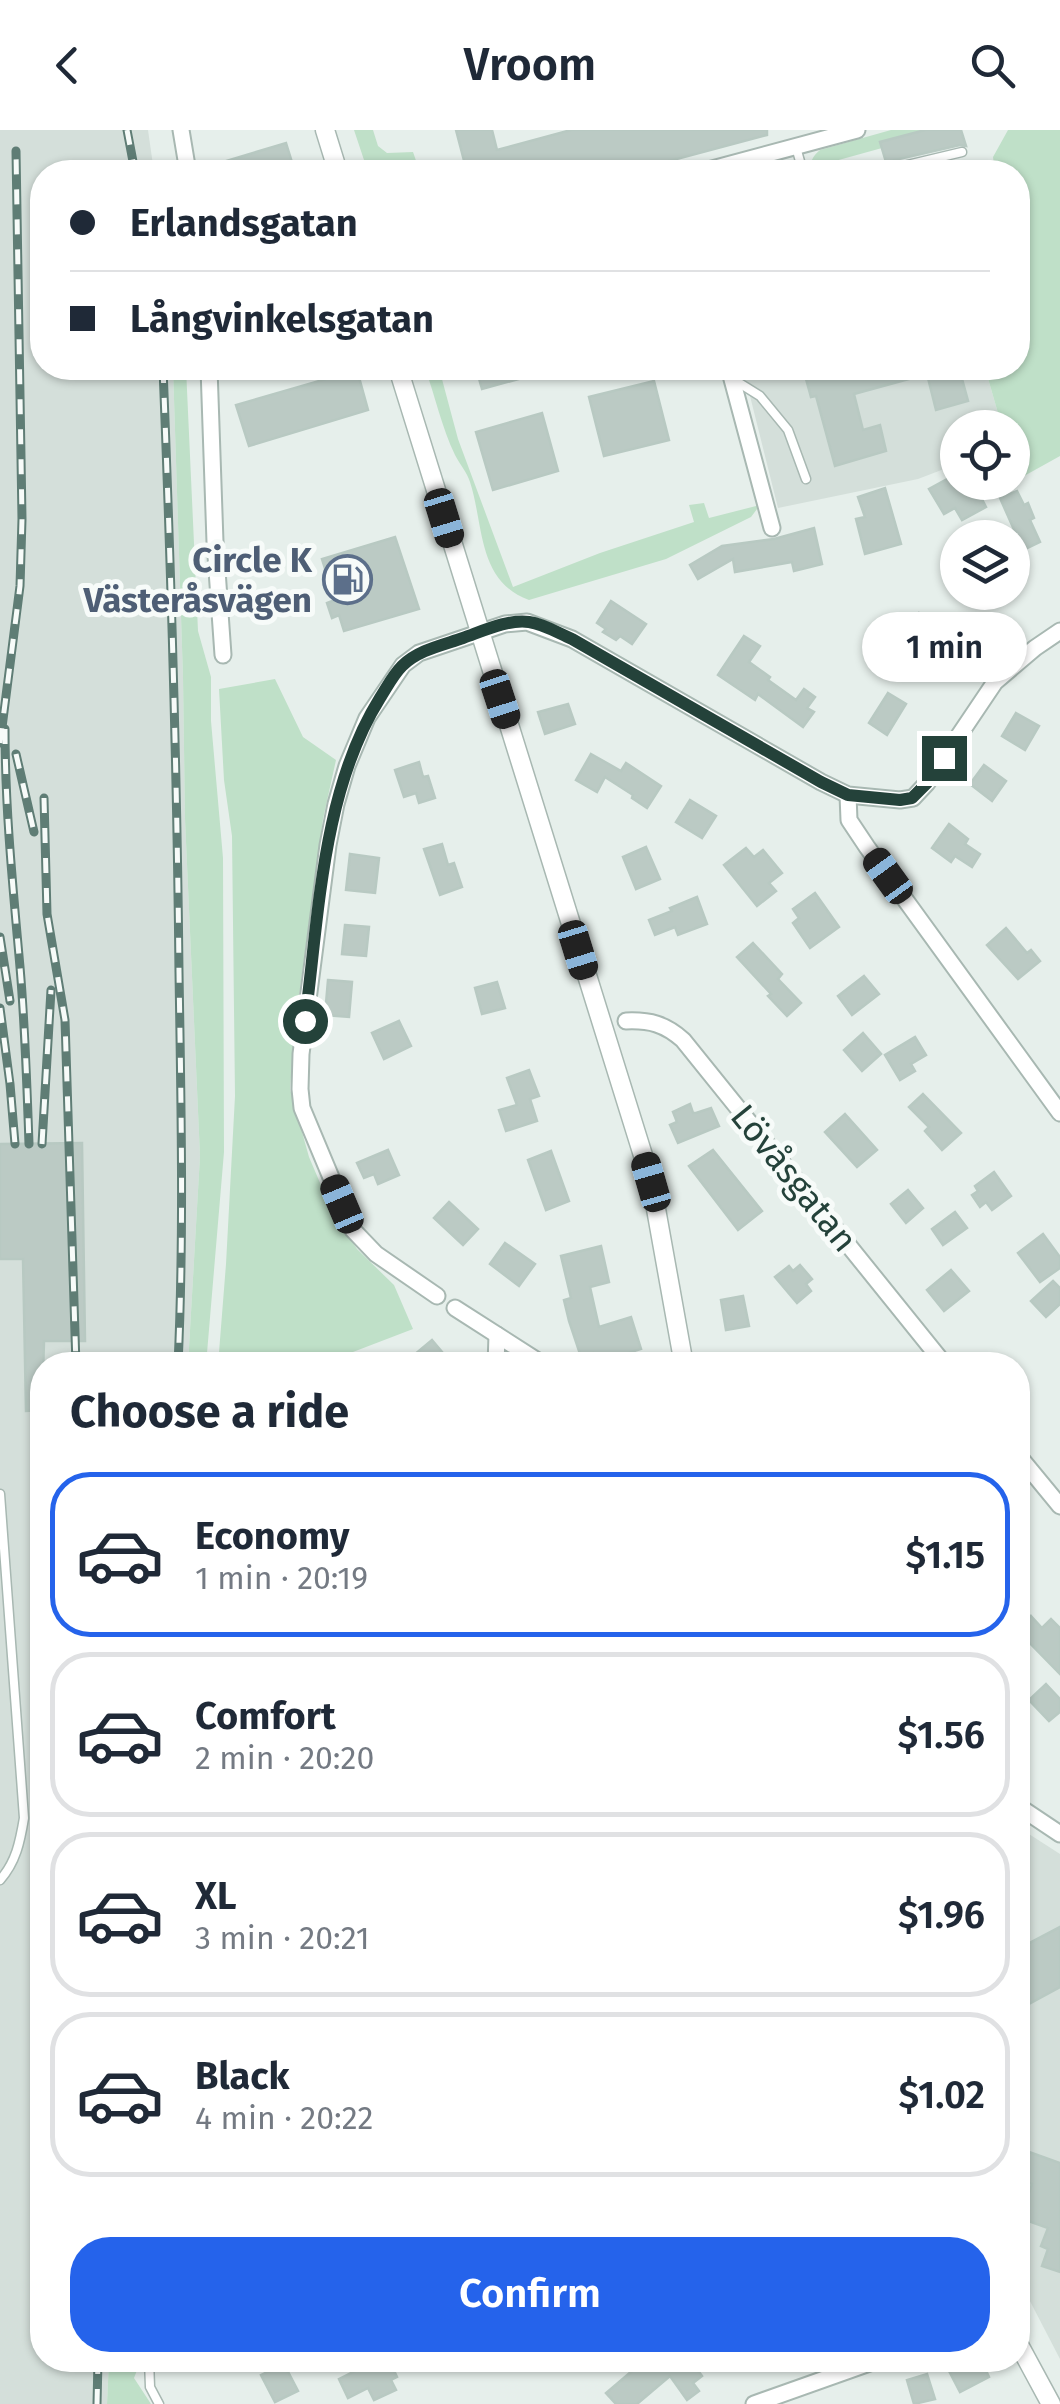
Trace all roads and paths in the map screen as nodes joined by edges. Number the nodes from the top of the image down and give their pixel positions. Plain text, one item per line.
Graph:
1 (181, 130) edge
2 (325, 130) edge
3 (857, 130) edge
4 (796, 148) junction
5 (962, 152) dead end
6 (186, 160) edge
7 (334, 160) edge
8 (748, 160) edge
9 (800, 160) edge
10 (928, 160) edge
11 (209, 380) edge
12 (402, 380) edge
13 (733, 380) edge
14 (740, 380) edge
15 (806, 479) dead end
16 (772, 528) dead end
17 (479, 632) junction
18 (1060, 632) edge
19 (223, 655) dead end
20 (848, 795) junction
21 (626, 1021) dead end
22 (1060, 1113) edge
23 (437, 1296) dead end
24 (455, 1308) dead end
25 (497, 1334) junction
26 (496, 1352) edge
27 (524, 1352) edge
28 (682, 1352) edge
29 (934, 1352) edge
30 (1030, 1470) edge
31 (0, 1494) edge
32 (1060, 1506) edge
33 (1030, 1814) edge
34 (1060, 1834) edge
35 (0, 1880) edge
36 (1030, 2365) edge
37 (149, 2372) edge
38 (844, 2372) edge
39 (159, 2404) edge
40 (754, 2404) edge
41 (1052, 2404) edge

1 - 6 street
2 - 7 street
3 - 4 street
4 - 8 street
4 - 9 lane
5 - 10 lane
11 - 19 street
12 - 17 street
13 - 16 street
14 - 15 lane
17 - 20 street
17 - 23 street
17 - 28 street
18 - 20 street
20 - 22 street
21 - 29 street, Lövåsgatan
24 - 25 street
25 - 26 street
25 - 27 street
30 - 32 street
31 - 35 lane
33 - 34 street
36 - 41 street
37 - 39 lane
38 - 40 street

